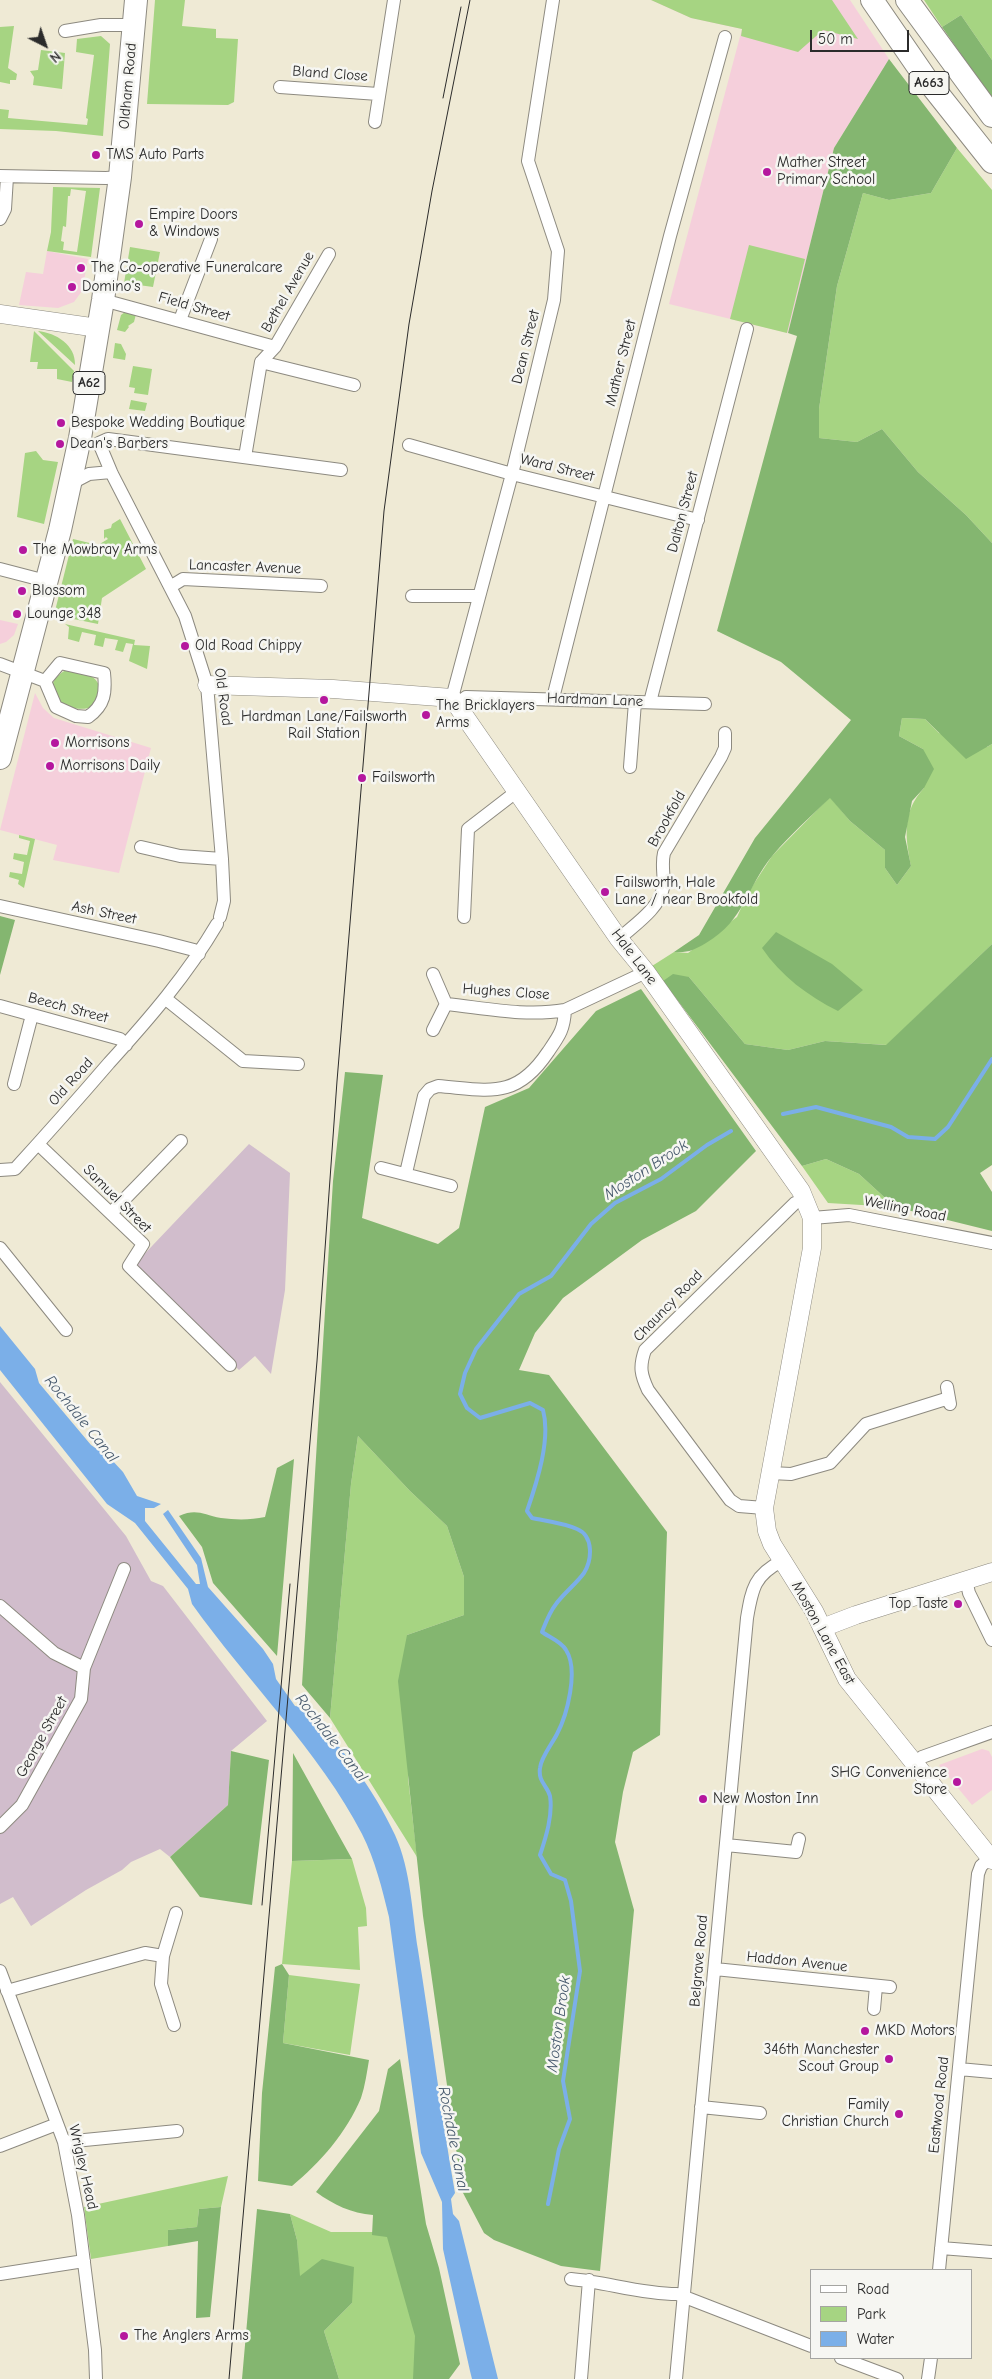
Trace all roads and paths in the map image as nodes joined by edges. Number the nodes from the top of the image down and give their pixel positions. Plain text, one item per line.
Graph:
1 (136, 0) edge
2 (394, 0) edge
3 (553, 0) edge
4 (872, 0) edge
5 (907, 0) edge
6 (133, 25) junction
7 (65, 31) dead end
8 (725, 37) dead end
9 (280, 87) dead end
10 (378, 94) junction
11 (992, 116) edge
12 (375, 122) dead end
13 (992, 162) edge
14 (4, 176) edge
15 (120, 176) junction
16 (0, 219) edge
17 (211, 239) dead end
18 (329, 254) dead end
19 (103, 300) junction
20 (0, 314) edge
21 (180, 320) junction
22 (98, 328) junction
23 (747, 329) dead end
24 (275, 347) junction
25 (261, 362) junction
26 (354, 385) dead end
27 (89, 440) junction
28 (409, 445) dead end
29 (245, 457) junction
30 (341, 470) dead end
31 (111, 472) junction
32 (512, 474) junction
33 (70, 484) junction
34 (604, 496) junction
35 (698, 520) junction
36 (0, 569) edge
37 (46, 581) junction
38 (170, 586) junction
39 (321, 586) dead end
40 (412, 596) dead end
41 (478, 596) junction
42 (0, 664) edge
43 (23, 672) junction
44 (45, 681) junction
45 (208, 685) junction
46 (553, 698) junction
47 (454, 701) junction
48 (635, 702) junction
49 (650, 702) junction
50 (705, 704) dead end
51 (722, 737) dead end
52 (0, 758) edge
53 (630, 767) dead end
54 (516, 792) junction
55 (141, 847) dead end
56 (222, 859) junction
57 (0, 906) edge
58 (464, 917) dead end
59 (619, 939) junction
60 (199, 954) junction
61 (646, 972) junction
62 (433, 974) dead end
63 (166, 999) junction
64 (446, 1004) junction
65 (0, 1006) edge
66 (565, 1010) junction
67 (32, 1015) junction
68 (433, 1030) dead end
69 (126, 1045) junction
70 (298, 1064) dead end
71 (14, 1084) dead end
72 (181, 1141) dead end
73 (38, 1144) junction
74 (381, 1168) dead end
75 (406, 1173) junction
76 (1, 1174) edge
77 (451, 1186) dead end
78 (805, 1199) junction
79 (112, 1214) junction
80 (812, 1218) junction
81 (992, 1243) edge
82 (0, 1248) edge
83 (66, 1330) dead end
84 (230, 1365) dead end
85 (949, 1396) dead end
86 (771, 1473) junction
87 (764, 1508) junction
88 (782, 1561) junction
89 (124, 1569) dead end
90 (992, 1572) edge
91 (966, 1580) junction
92 (0, 1606) edge
93 (822, 1628) junction
94 (992, 1640) edge
95 (84, 1668) junction
96 (992, 1732) edge
97 (914, 1764) junction
98 (0, 1827) edge
99 (799, 1839) dead end
100 (726, 1845) junction
101 (991, 1859) edge
102 (176, 1913) dead end
103 (163, 1956) junction
104 (715, 1970) junction
105 (0, 1971) edge
106 (876, 1986) junction
107 (890, 1987) dead end
108 (7, 1991) junction
109 (874, 2009) dead end
110 (174, 2025) dead end
111 (959, 2068) junction
112 (992, 2072) edge
113 (701, 2107) junction
114 (760, 2113) dead end
115 (57, 2124) junction
116 (177, 2131) dead end
117 (64, 2142) junction
118 (0, 2146) edge
119 (942, 2248) junction
120 (992, 2252) edge
121 (84, 2261) junction
122 (939, 2269) edge
123 (0, 2274) edge
124 (571, 2279) dead end
125 (589, 2280) junction
126 (684, 2298) junction
127 (810, 2346) edge
128 (843, 2359) edge
129 (931, 2359) edge
130 (96, 2379) edge
131 (581, 2379) edge
132 (676, 2379) edge
133 (897, 2379) edge
134 (928, 2379) edge

1 - 6 highway, Oldham Road / A62
2 - 10 street, Bland Close
3 - 32 street, Dean Street
4 - 13 highway, A663
5 - 11 highway, A663
6 - 7 street
6 - 15 highway, Oldham Road / A62
8 - 34 street, Mather Street
9 - 10 street, Bland Close
10 - 12 street, Bland Close
14 - 15 street
14 - 16 street
15 - 19 highway, Oldham Road / A62
17 - 21 street
18 - 24 street, Bethel Avenue
19 - 21 street, Field Street
19 - 22 highway, Oldham Road / A62
20 - 22 street
21 - 24 street, Field Street
22 - 27 highway, Oldham Road / A62
23 - 35 street, Dalton Street
24 - 25 street, Bethel Avenue
25 - 26 street
25 - 29 street
27 - 29 street
27 - 31 street, Old Road
27 - 33 highway, Oldham Road / A62
28 - 32 street, Ward Street
29 - 30 street
31 - 33 street
31 - 38 street, Old Road
32 - 34 street, Ward Street
32 - 41 street, Dean Street
33 - 37 highway, Oldham Road / A62
34 - 35 street, Ward Street
34 - 46 street, Mather Street
35 - 49 street, Dalton Street
36 - 37 street
37 - 43 highway, Oldham Road / A62
38 - 39 street, Lancaster Avenue
38 - 45 street, Old Road
40 - 41 street
41 - 47 street, Dean Street
42 - 43 street
43 - 44 street
43 - 52 highway, Oldham Road / A62
44 - 44 street
45 - 47 street, Hardman Lane
45 - 56 street, Old Road
46 - 47 street, Hardman Lane
46 - 48 street, Hardman Lane
47 - 54 street, Hale Lane
48 - 49 street, Hardman Lane
48 - 53 street
49 - 50 street, Hardman Lane
51 - 59 street, Brookfold
54 - 58 street
54 - 59 street, Hale Lane
55 - 56 street
56 - 60 street, Old Road
57 - 60 street, Ash Street
59 - 61 street, Hale Lane
60 - 63 street, Old Road
61 - 66 street, Hughes Close
61 - 78 street, Hale Lane
62 - 64 street, Hughes Close
63 - 69 street, Old Road
63 - 70 street
64 - 66 street, Hughes Close
64 - 68 street, Hughes Close
65 - 67 street, Beech Street
66 - 75 street
67 - 69 street, Beech Street
67 - 71 street
69 - 73 street, Old Road
72 - 79 street
73 - 76 street, Old Road
73 - 79 street, Samuel Street
74 - 75 street
75 - 77 street
78 - 80 street, Hale Lane
78 - 87 street, Chauncy Road
79 - 84 street, Samuel Street
80 - 81 street, Welling Road
80 - 86 street, Moston Lane East
82 - 83 street
85 - 86 street
86 - 87 street, Moston Lane East
87 - 88 street, Moston Lane East
88 - 93 street, Moston Lane East
88 - 100 street, Belgrave Road
89 - 95 street, George Street
90 - 91 street
91 - 93 street
91 - 94 street
92 - 95 street
93 - 97 street, Moston Lane East
95 - 98 street, George Street
96 - 97 street
97 - 101 street, Moston Lane East
99 - 100 street
100 - 104 street, Belgrave Road
101 - 111 street, Eastwood Road
102 - 103 street
103 - 108 street
103 - 110 street
104 - 106 street, Haddon Avenue
104 - 113 street, Belgrave Road
105 - 108 street, Wrigley Head
106 - 107 street, Haddon Avenue
106 - 109 street
108 - 115 street, Wrigley Head
111 - 112 street
111 - 119 street, Eastwood Road
113 - 114 street
113 - 126 street, Belgrave Road
115 - 117 street, Wrigley Head
115 - 118 street
116 - 117 street
117 - 121 street, Wrigley Head
119 - 120 street
119 - 122 street, Eastwood Road
121 - 123 street
121 - 130 street, Wrigley Head
124 - 125 street
125 - 126 street
125 - 131 street
126 - 127 street
126 - 132 street, Belgrave Road
128 - 133 street
129 - 134 street

